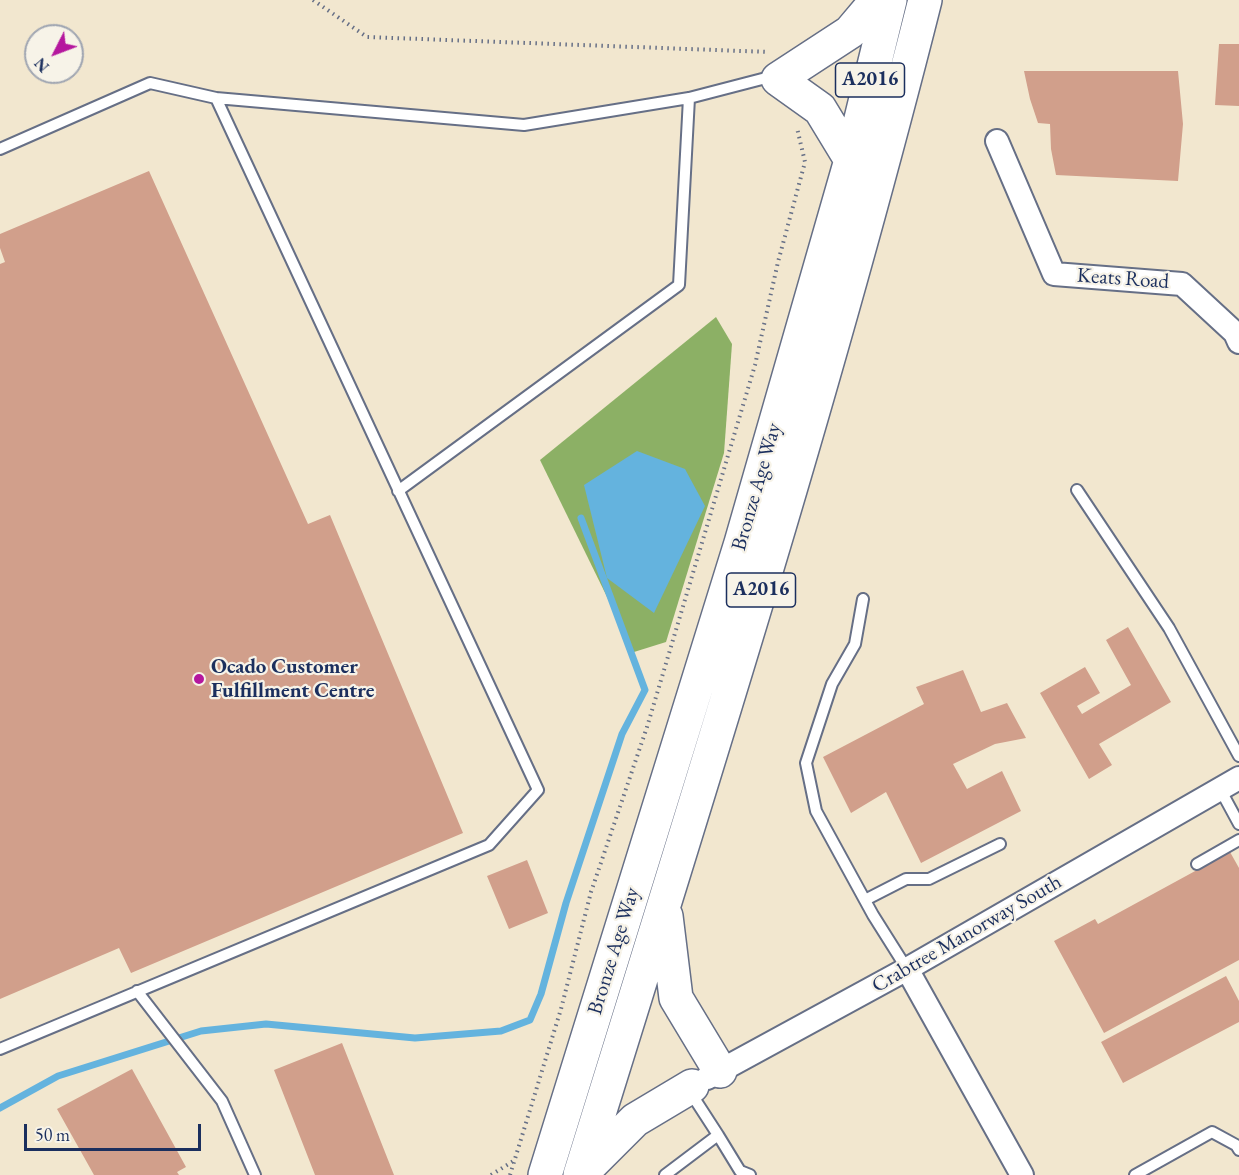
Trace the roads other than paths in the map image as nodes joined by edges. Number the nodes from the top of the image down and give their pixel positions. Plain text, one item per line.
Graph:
1 (877, 0) edge
2 (890, 0) edge
3 (925, 0) edge
4 (778, 65) junction
5 (216, 98) junction
6 (689, 98) junction
7 (997, 141) dead end
8 (0, 149) edge
9 (851, 160) junction
10 (1239, 342) edge
11 (1077, 490) dead end
12 (398, 491) junction
13 (863, 599) dead end
14 (1239, 756) edge
15 (1230, 783) edge
16 (1239, 824) edge
17 (1239, 840) edge
18 (1000, 844) dead end
19 (1197, 864) dead end
20 (865, 900) junction
21 (665, 902) junction
22 (907, 969) junction
23 (137, 992) junction
24 (0, 1049) edge
25 (706, 1078) junction
26 (718, 1135) junction
27 (1239, 1150) edge
28 (255, 1175) edge
29 (545, 1175) edge
30 (580, 1175) edge
31 (665, 1175) edge
32 (750, 1175) edge
33 (1022, 1175) edge
34 (1135, 1175) edge

1 - 4 main road
2 - 9 main road, Bronze Age Way / A2016
3 - 21 main road, Bronze Age Way / A2016
4 - 6 lane
4 - 9 main road
5 - 6 lane
5 - 8 lane
5 - 12 lane
6 - 12 lane
7 - 10 street, Keats Road
9 - 29 main road, Bronze Age Way / A2016
11 - 14 lane
12 - 23 lane
13 - 20 lane
15 - 16 lane
15 - 22 street, Crabtree Manorway South
17 - 19 lane
18 - 20 lane
20 - 22 lane
21 - 25 main road
21 - 30 main road, Bronze Age Way / A2016
22 - 25 street, Crabtree Manorway South
22 - 33 street
23 - 24 lane
23 - 28 lane
25 - 26 lane
25 - 30 main road
26 - 31 lane
26 - 32 lane
27 - 34 lane

